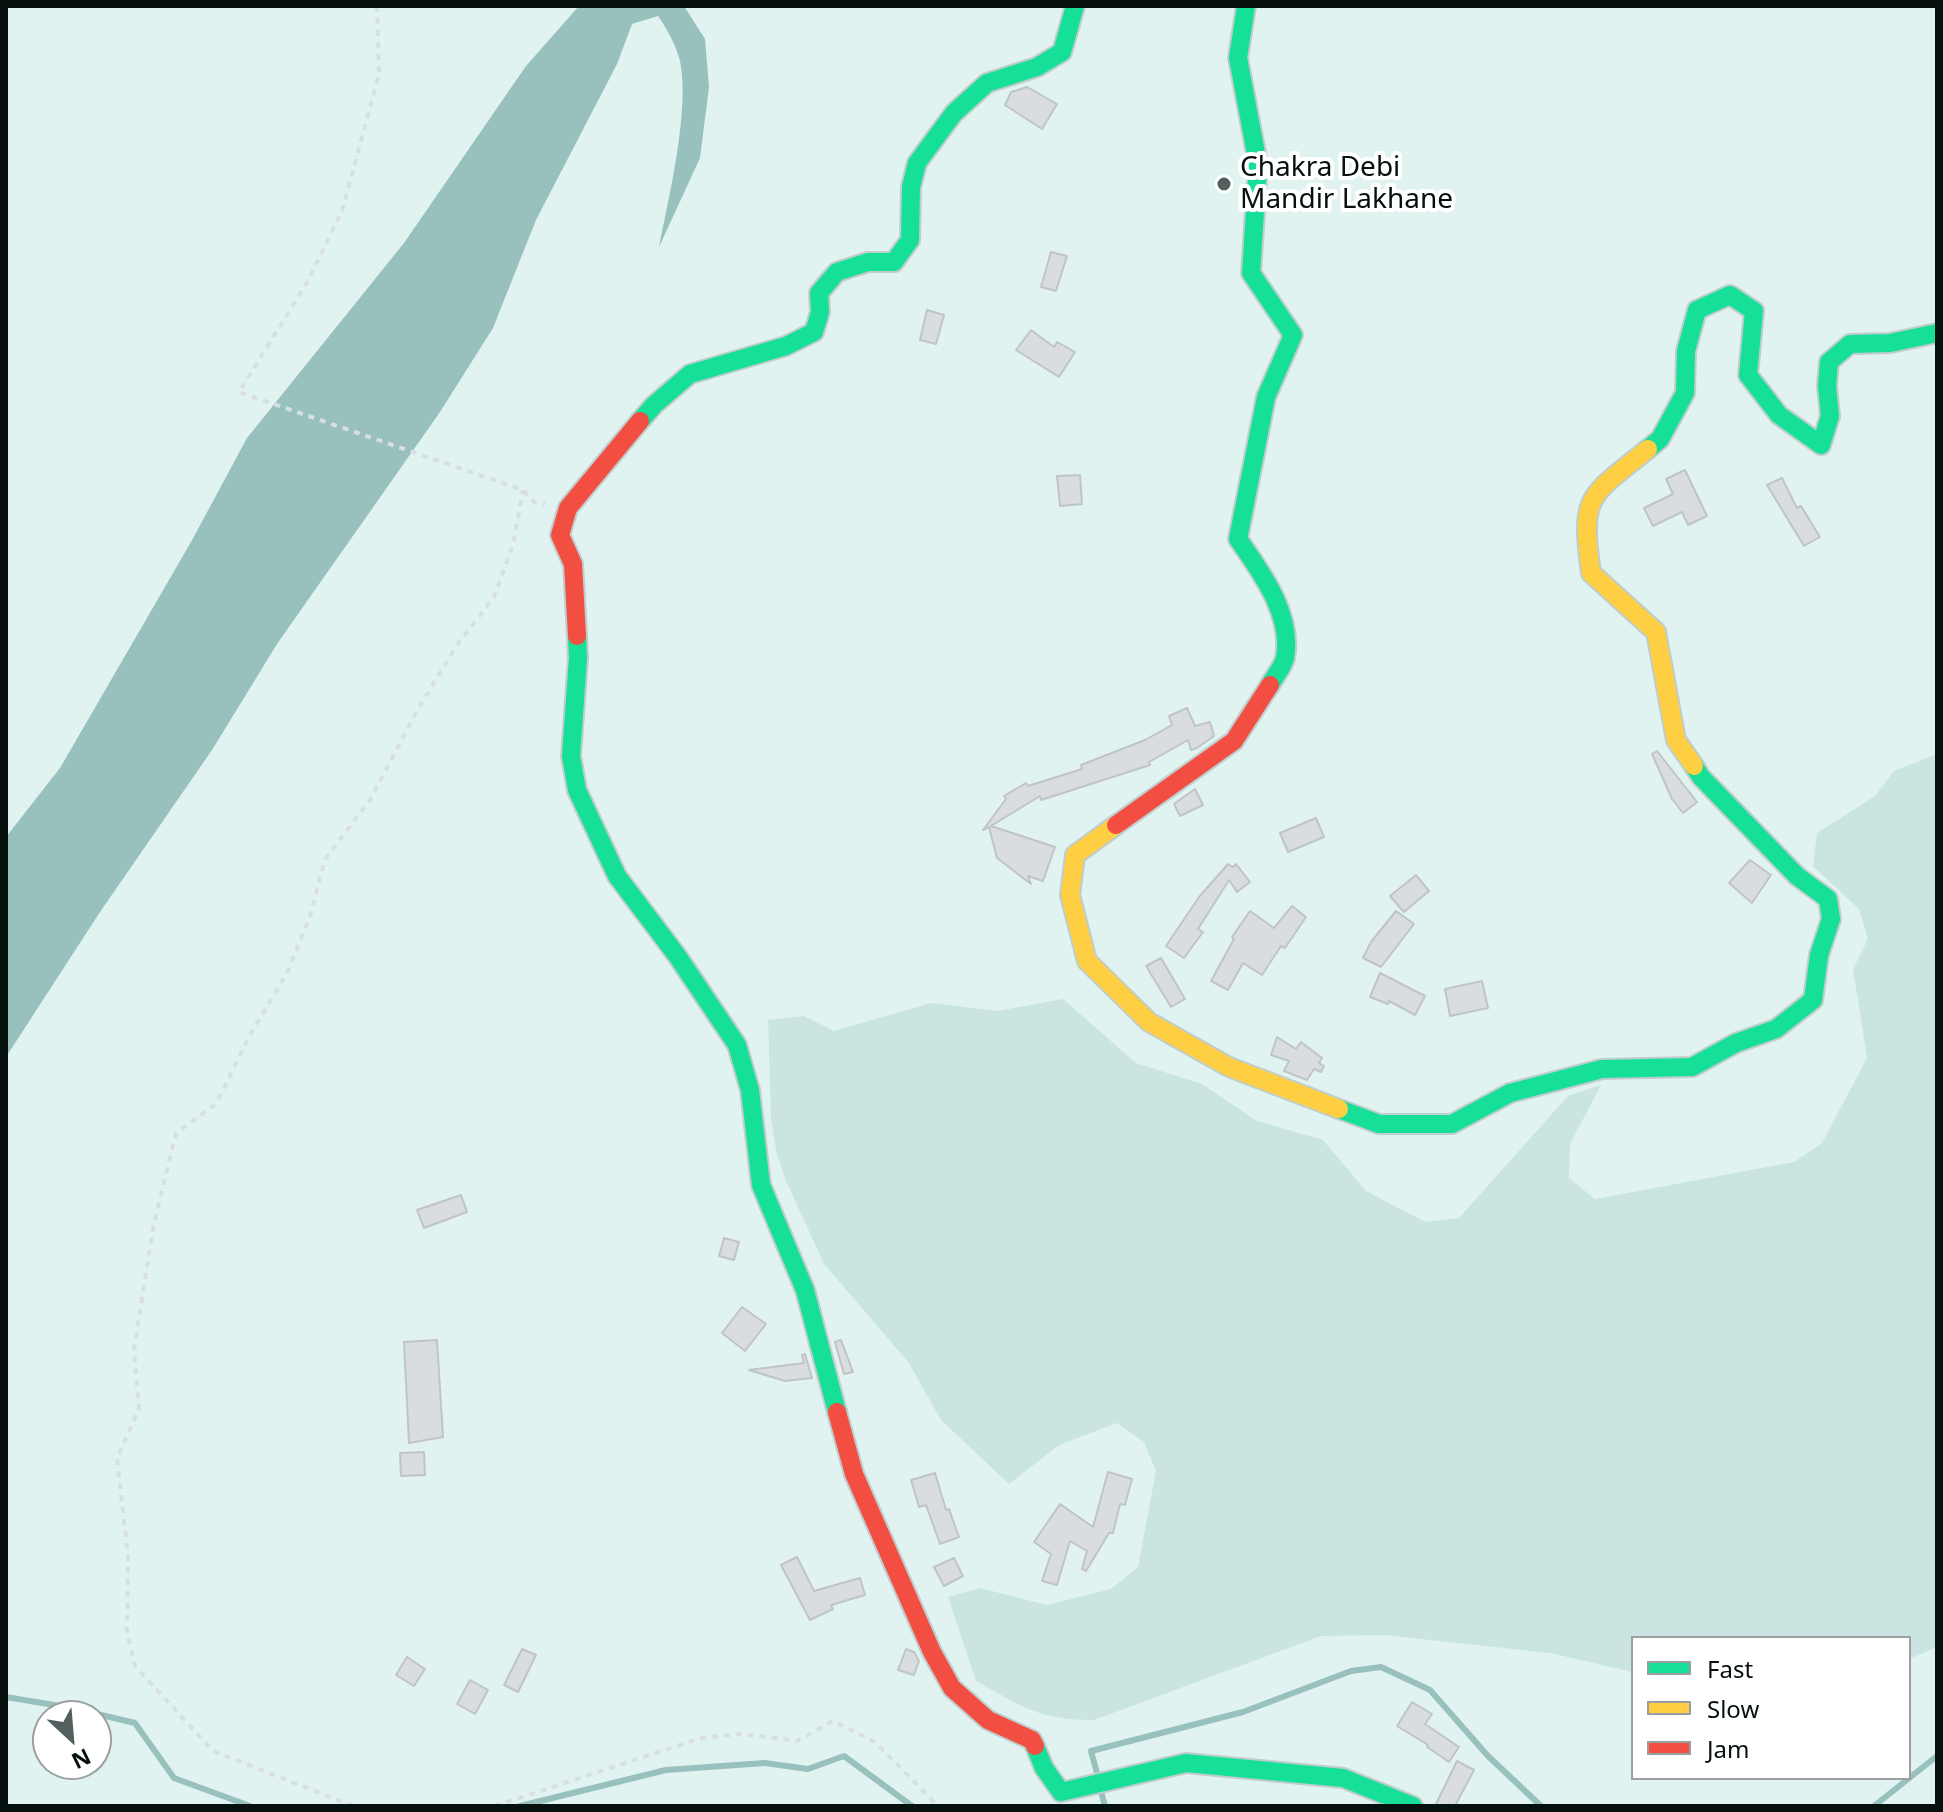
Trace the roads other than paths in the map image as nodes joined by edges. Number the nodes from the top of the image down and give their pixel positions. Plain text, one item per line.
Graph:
1 (1075, 6) edge
2 (1246, 6) edge
3 (1937, 333) edge
4 (1413, 1806) edge

1 - 4 street
2 - 3 street

